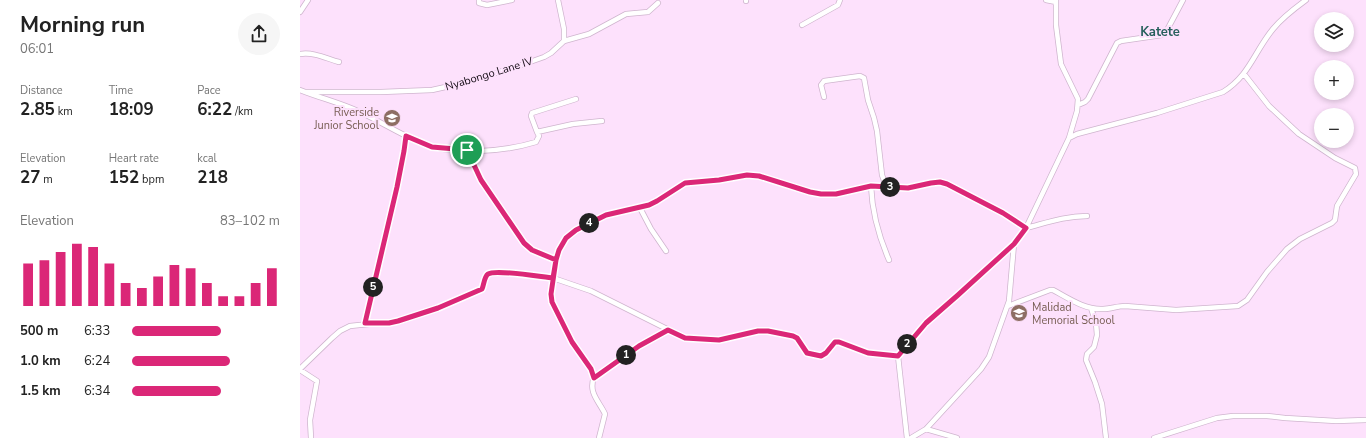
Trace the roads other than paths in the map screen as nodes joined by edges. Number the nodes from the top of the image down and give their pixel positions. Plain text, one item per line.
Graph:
1 (308, 0) edge
2 (479, 0) edge
3 (512, 0) edge
4 (558, 0) edge
5 (840, 0) edge
6 (1046, 0) edge
7 (1182, 0) edge
8 (1306, 0) edge
9 (1056, 1) edge
10 (658, 2) dead end
11 (300, 12) edge
12 (802, 25) dead end
13 (564, 41) junction
14 (300, 54) edge
15 (339, 62) dead end
16 (1244, 74) junction
17 (302, 91) edge
18 (824, 97) dead end
19 (576, 99) dead end
20 (1078, 105) junction
21 (602, 121) dead end
22 (538, 132) junction
23 (406, 136) junction
24 (1069, 138) junction
25 (467, 150) junction
26 (871, 186) junction
27 (886, 186) junction
28 (640, 208) junction
29 (1087, 216) dead end
30 (1026, 228) junction
31 (1014, 244) junction
32 (666, 251) dead end
33 (556, 260) junction
34 (889, 260) dead end
35 (553, 278) junction
36 (1008, 306) junction
37 (1091, 308) junction
38 (365, 323) junction
39 (668, 330) junction
40 (898, 356) junction
41 (300, 370) edge
42 (594, 378) junction
43 (1366, 420) edge
44 (926, 430) junction
45 (311, 438) edge
46 (599, 438) edge
47 (907, 438) edge
48 (911, 438) edge
49 (957, 438) edge
50 (1106, 438) edge
51 (1154, 438) edge

1 - 11 street
2 - 3 street
4 - 13 street
5 - 12 street
6 - 9 street
7 - 20 street
8 - 16 street
9 - 20 street
10 - 13 street, Nyabongo Lane IV
13 - 17 street, Nyabongo Lane IV
14 - 15 street
16 - 24 street
16 - 37 street
17 - 23 street
18 - 27 street
19 - 22 street
20 - 24 street
21 - 22 street
22 - 25 street
23 - 25 street
23 - 38 street
24 - 30 street
25 - 33 street
26 - 27 street
26 - 28 street
26 - 34 street
27 - 30 street
28 - 32 street
28 - 33 street
29 - 30 street
30 - 31 street
31 - 36 street
31 - 40 street
33 - 35 street
35 - 38 street
35 - 39 street
35 - 42 street
36 - 37 street
36 - 44 street
37 - 50 street
38 - 41 street
39 - 40 street
39 - 42 street
40 - 47 street
41 - 45 street
42 - 46 street
43 - 51 street
44 - 48 street
44 - 49 street

